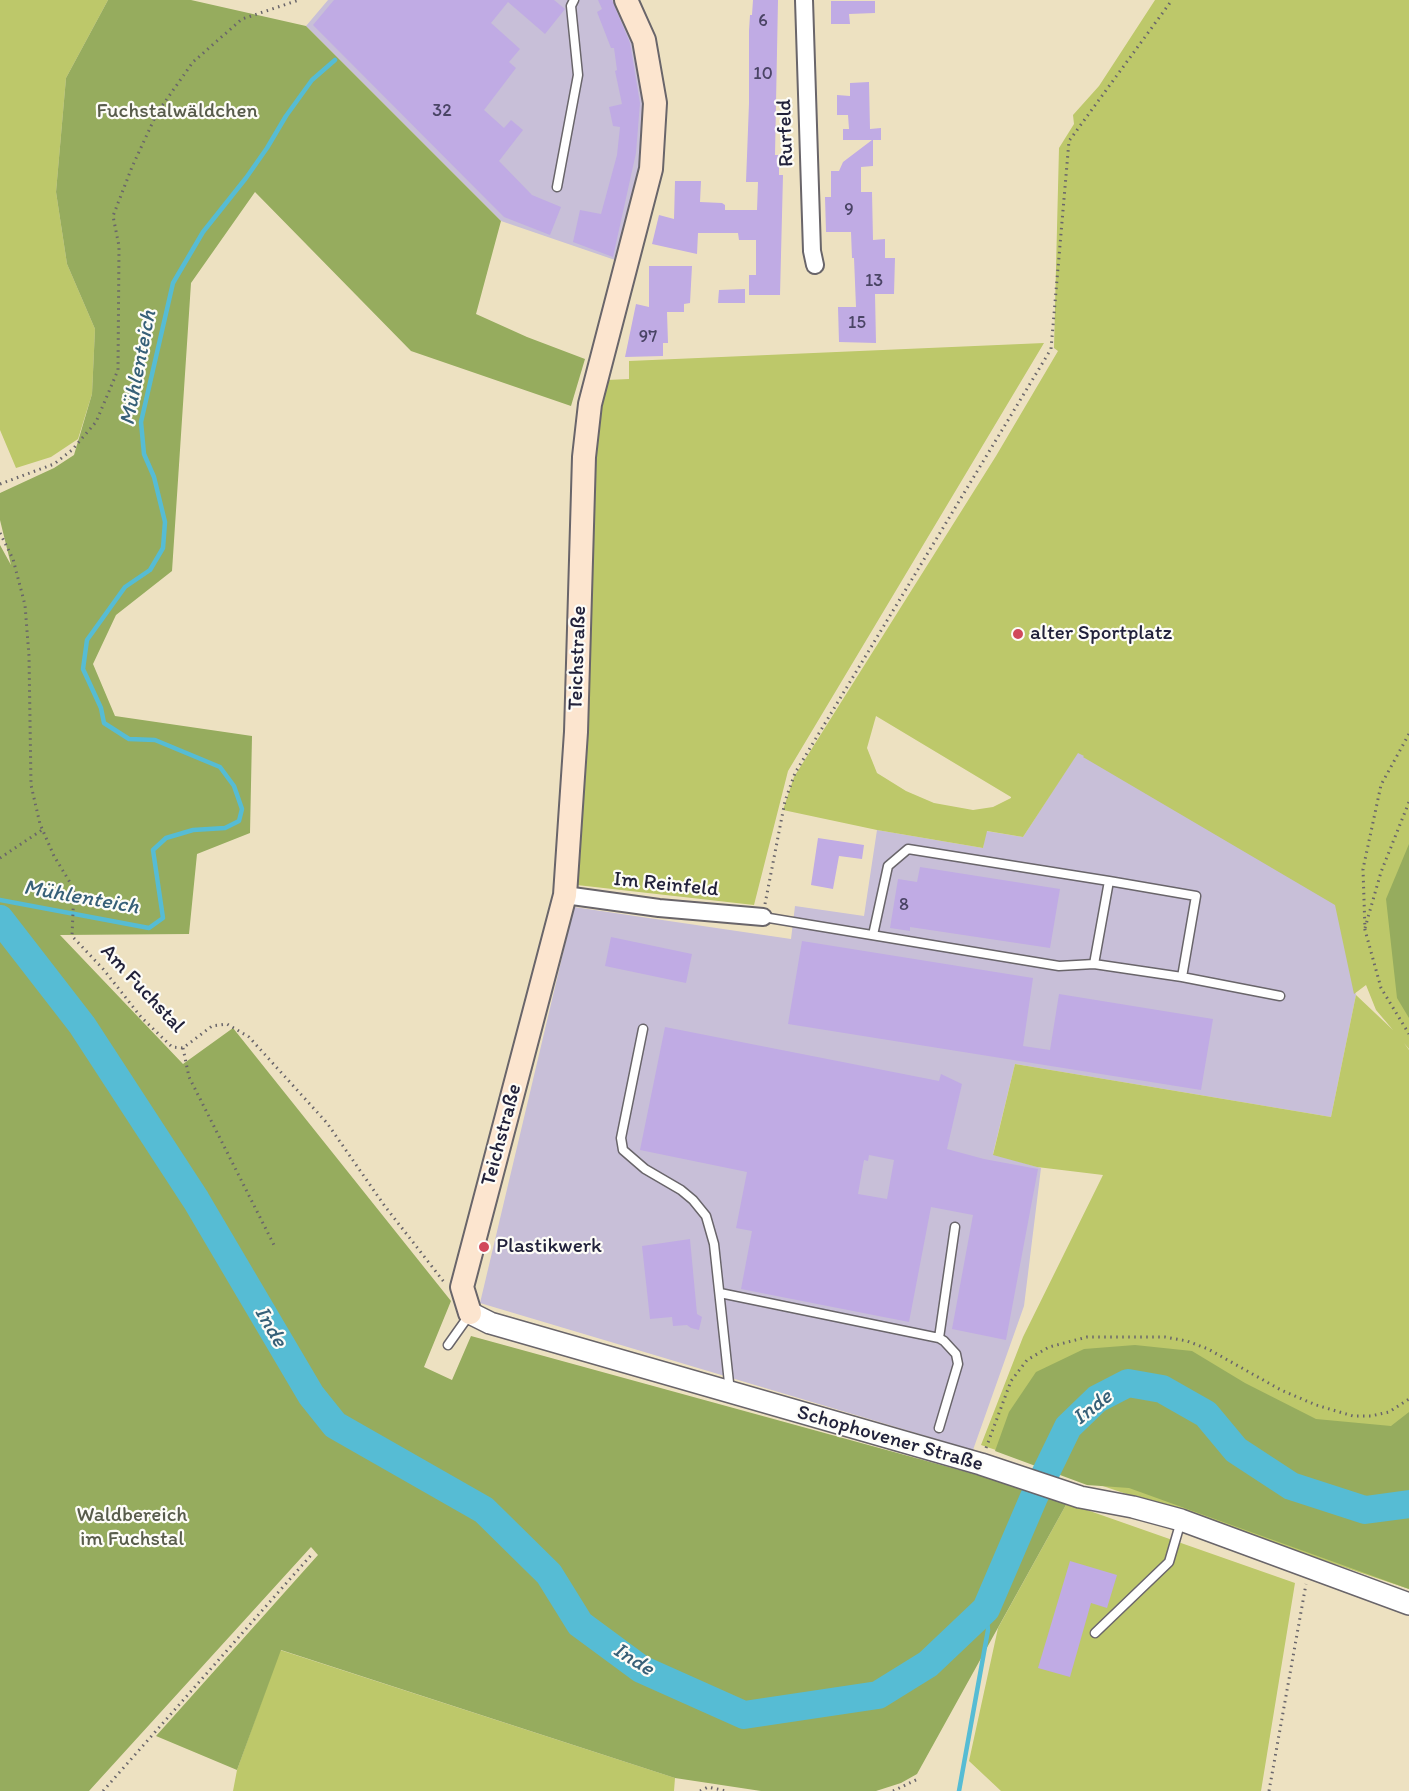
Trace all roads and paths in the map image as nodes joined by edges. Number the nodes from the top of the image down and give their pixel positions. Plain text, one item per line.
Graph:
1 (298, 0) edge
2 (574, 0) edge
3 (626, 0) edge
4 (804, 0) edge
5 (1172, 0) edge
6 (557, 187) dead end
7 (815, 265) dead end
8 (0, 484) edge
9 (0, 533) edge
10 (1409, 734) edge
11 (1409, 802) edge
12 (42, 830) junction
13 (0, 858) edge
14 (1109, 881) junction
15 (565, 895) junction
16 (763, 917) junction
17 (1365, 930) junction
18 (873, 935) junction
19 (1094, 964) junction
20 (1182, 977) junction
21 (1281, 996) dead end
22 (643, 1029) dead end
23 (1409, 1034) edge
24 (183, 1048) junction
25 (955, 1227) dead end
26 (274, 1245) dead end
27 (448, 1287) dead end
28 (720, 1293) junction
29 (470, 1313) junction
30 (939, 1338) junction
31 (448, 1344) dead end
32 (730, 1392) junction
33 (1409, 1399) edge
34 (939, 1428) dead end
35 (986, 1466) junction
36 (1181, 1520) junction
37 (312, 1554) dead end
38 (1309, 1568) junction
39 (1409, 1604) edge
40 (1095, 1633) dead end
41 (918, 1779) dead end
42 (103, 1791) edge
43 (700, 1791) edge
44 (726, 1791) edge
45 (893, 1791) edge
46 (1269, 1791) edge

1 - 8 path
2 - 6 lane
3 - 15 main road, Teichstraße
4 - 7 street, Rurfeld
5 - 16 path
9 - 12 path, Am Fuchstal
10 - 17 path
11 - 17 path
12 - 13 path
12 - 24 path, Am Fuchstal
14 - 18 lane
14 - 19 lane
14 - 20 lane
15 - 16 street, Im Reinfeld
15 - 29 main road, Teichstraße
16 - 18 lane
17 - 23 path
18 - 19 lane
19 - 20 lane
20 - 21 lane
22 - 28 lane
24 - 26 path
24 - 27 path, Am Fuchstal
25 - 30 lane
28 - 30 lane
28 - 32 lane
29 - 31 lane
29 - 32 street, Schophovener Straße
30 - 34 lane
32 - 35 street, Schophovener Straße
33 - 35 path
35 - 36 street, Schophovener Straße
36 - 38 street, Schophovener Straße
36 - 40 lane
37 - 42 path
38 - 39 street, Schophovener Straße
38 - 46 path
41 - 45 path
43 - 44 path

